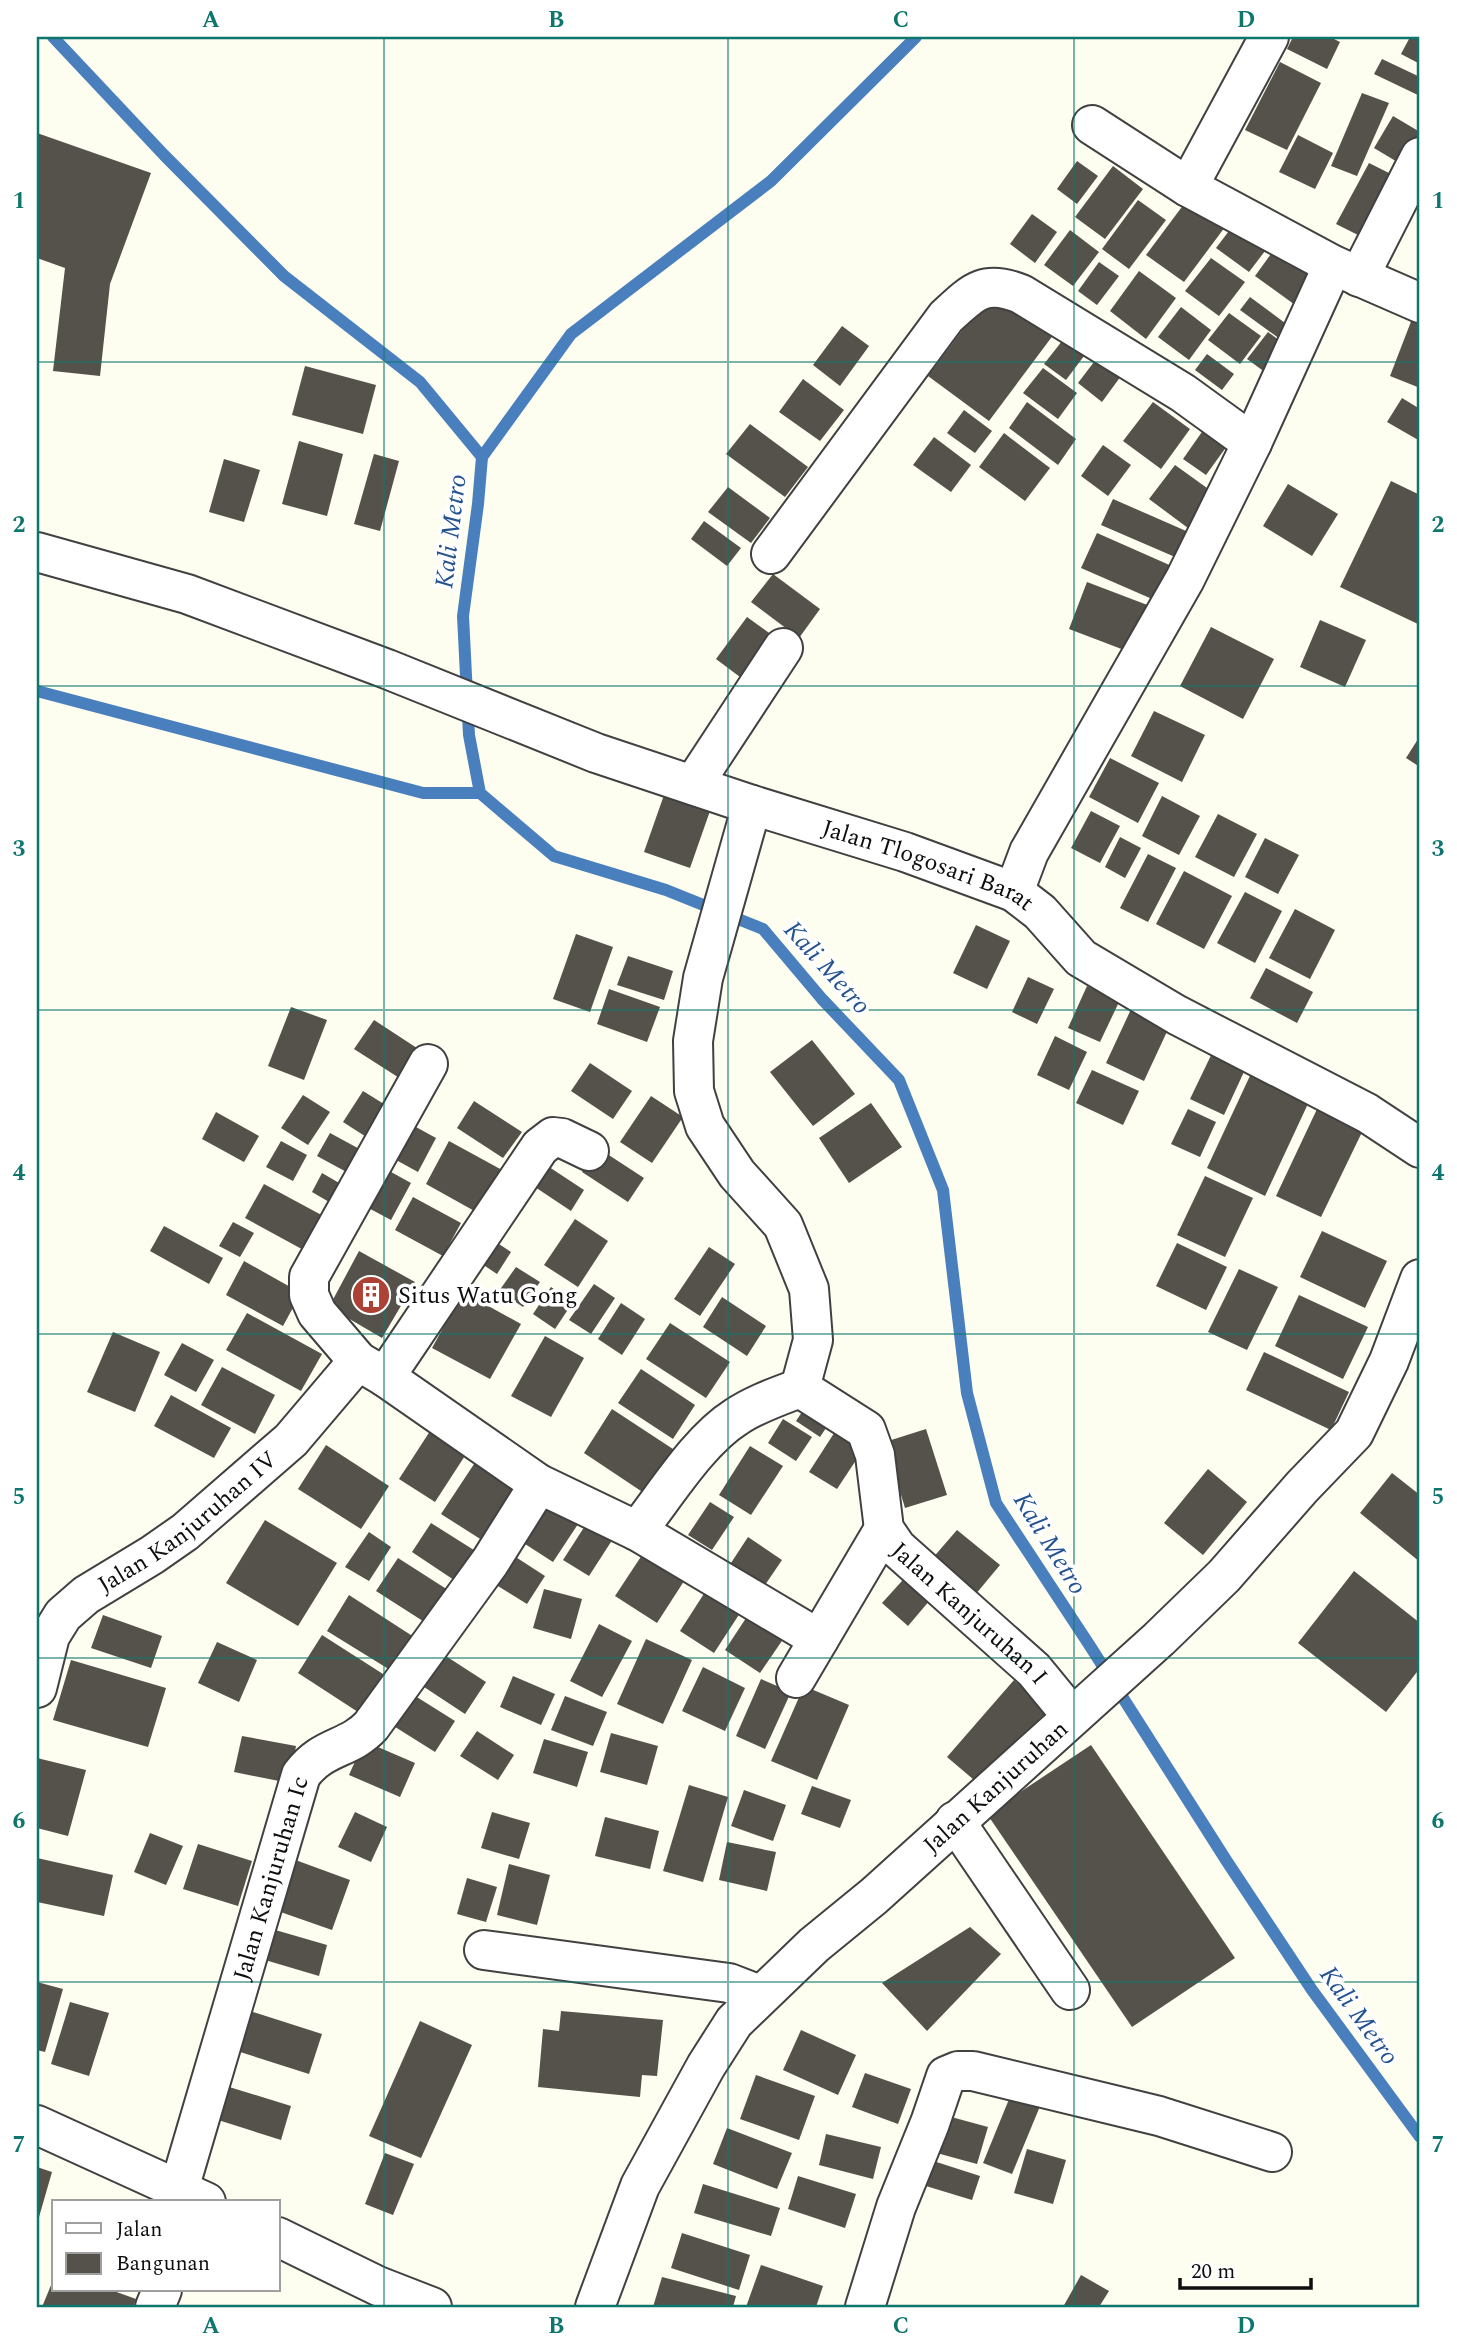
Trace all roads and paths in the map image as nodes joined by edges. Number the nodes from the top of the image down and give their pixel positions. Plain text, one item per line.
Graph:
1 (1269, 37) edge
2 (1092, 125) dead end
3 (1420, 157) edge
4 (1188, 187) junction
5 (1346, 271) junction
6 (1420, 303) edge
7 (1252, 443) junction
8 (37, 552) edge
9 (771, 554) dead end
10 (783, 648) dead end
11 (693, 785) junction
12 (752, 805) junction
13 (1014, 892) junction
14 (428, 1064) dead end
15 (1420, 1148) edge
16 (589, 1152) dead end
17 (1420, 1279) edge
18 (372, 1369) junction
19 (800, 1388) junction
20 (539, 1484) junction
21 (884, 1529) junction
22 (637, 1531) junction
23 (819, 1639) junction
24 (796, 1678) dead end
25 (37, 1688) edge
26 (1077, 1711) junction
27 (955, 1821) junction
28 (484, 1950) dead end
29 (1070, 1990) dead end
30 (760, 1995) junction
31 (37, 2125) edge
32 (1272, 2152) dead end
33 (194, 2198) edge
34 (280, 2238) edge
35 (432, 2307) edge
36 (595, 2307) edge
37 (866, 2307) edge

1 - 4 street
2 - 4 street
3 - 5 street
4 - 5 street
5 - 6 street
5 - 7 street
7 - 9 street
7 - 13 street
8 - 11 street, Jalan Tlogosari Barat
10 - 11 street
11 - 12 street, Jalan Tlogosari Barat
12 - 13 street, Jalan Tlogosari Barat
12 - 19 street
13 - 15 street, Jalan Tlogosari Barat
14 - 18 street
16 - 18 street, Jalan Kanjuruhan IV
17 - 26 street, Jalan Kanjuruhan
18 - 20 street
18 - 25 street, Jalan Kanjuruhan IV
19 - 21 street, Jalan Kanjuruhan I
19 - 22 street
20 - 22 street
20 - 33 street, Jalan Kanjuruhan Ic
21 - 23 street
21 - 26 street, Jalan Kanjuruhan I
22 - 23 street
23 - 24 street
26 - 27 street, Jalan Kanjuruhan
27 - 29 street
27 - 30 street, Jalan Kanjuruhan
28 - 30 street
30 - 36 street, Jalan Kanjuruhan
31 - 33 street
32 - 37 street
34 - 35 street

